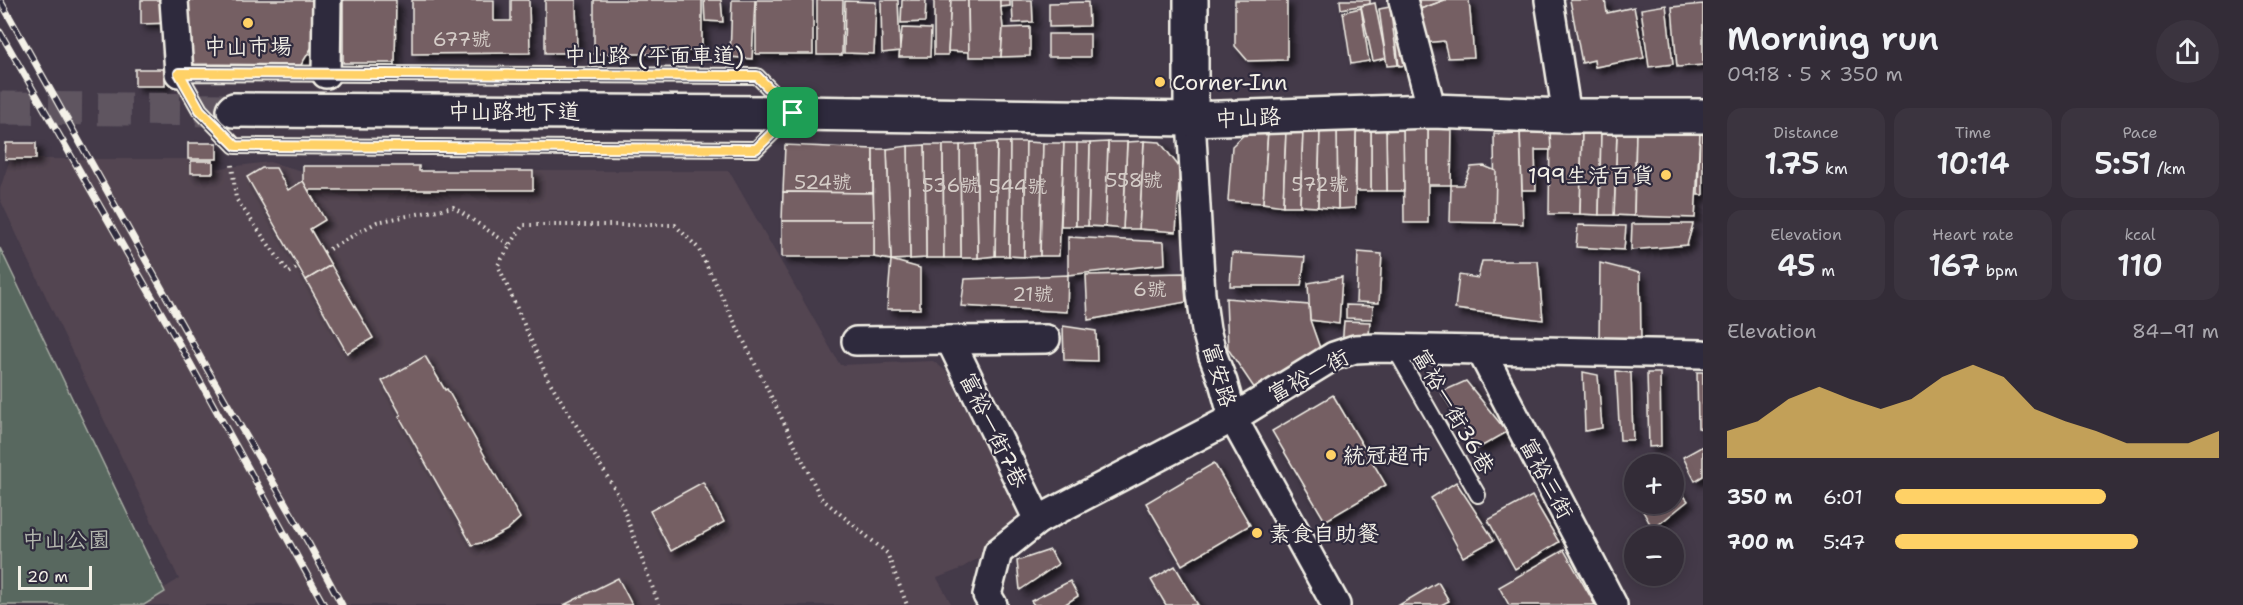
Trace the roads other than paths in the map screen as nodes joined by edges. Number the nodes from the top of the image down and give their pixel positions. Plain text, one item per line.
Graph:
1 (174, 0) edge
2 (327, 0) edge
3 (1191, 0) edge
4 (1403, 0) edge
5 (1549, 0) edge
6 (179, 73) junction
7 (326, 74) junction
8 (234, 110) tunnel mouth
9 (1432, 111) junction
10 (793, 113) junction
11 (1568, 116) junction
12 (1703, 117) edge
13 (1191, 119) junction
14 (1046, 339) dead end
15 (951, 340) junction
16 (856, 341) dead end
17 (1394, 348) junction
18 (1481, 351) junction
19 (1703, 354) edge
20 (1233, 418) junction
21 (1478, 495) dead end
22 (1038, 520) junction
23 (990, 600) edge
24 (1336, 605) edge
25 (1613, 605) edge

1 - 6 street
2 - 7 street
3 - 13 street
4 - 9 street
5 - 11 street
6 - 7 lane, 中山路 (平面車道)
6 - 10 lane
7 - 10 lane, 中山路 (平面車道)
8 - 10 street, 中山路地下道
9 - 11 street, 中山路
9 - 13 street, 中山路
10 - 13 street, 中山路
11 - 12 street, 中山路
13 - 20 street, 富安路
14 - 15 street, 富裕一街7巷
15 - 16 street, 富裕一街7巷
15 - 22 street, 富裕一街7巷
17 - 18 street, 富裕一街
17 - 20 street, 富裕一街
17 - 21 lane, 富裕一街36巷
18 - 19 street, 富裕一街
18 - 25 street, 富裕三街
20 - 22 street, 富裕一街
20 - 24 street, 富安路
22 - 23 street, 富裕一街

